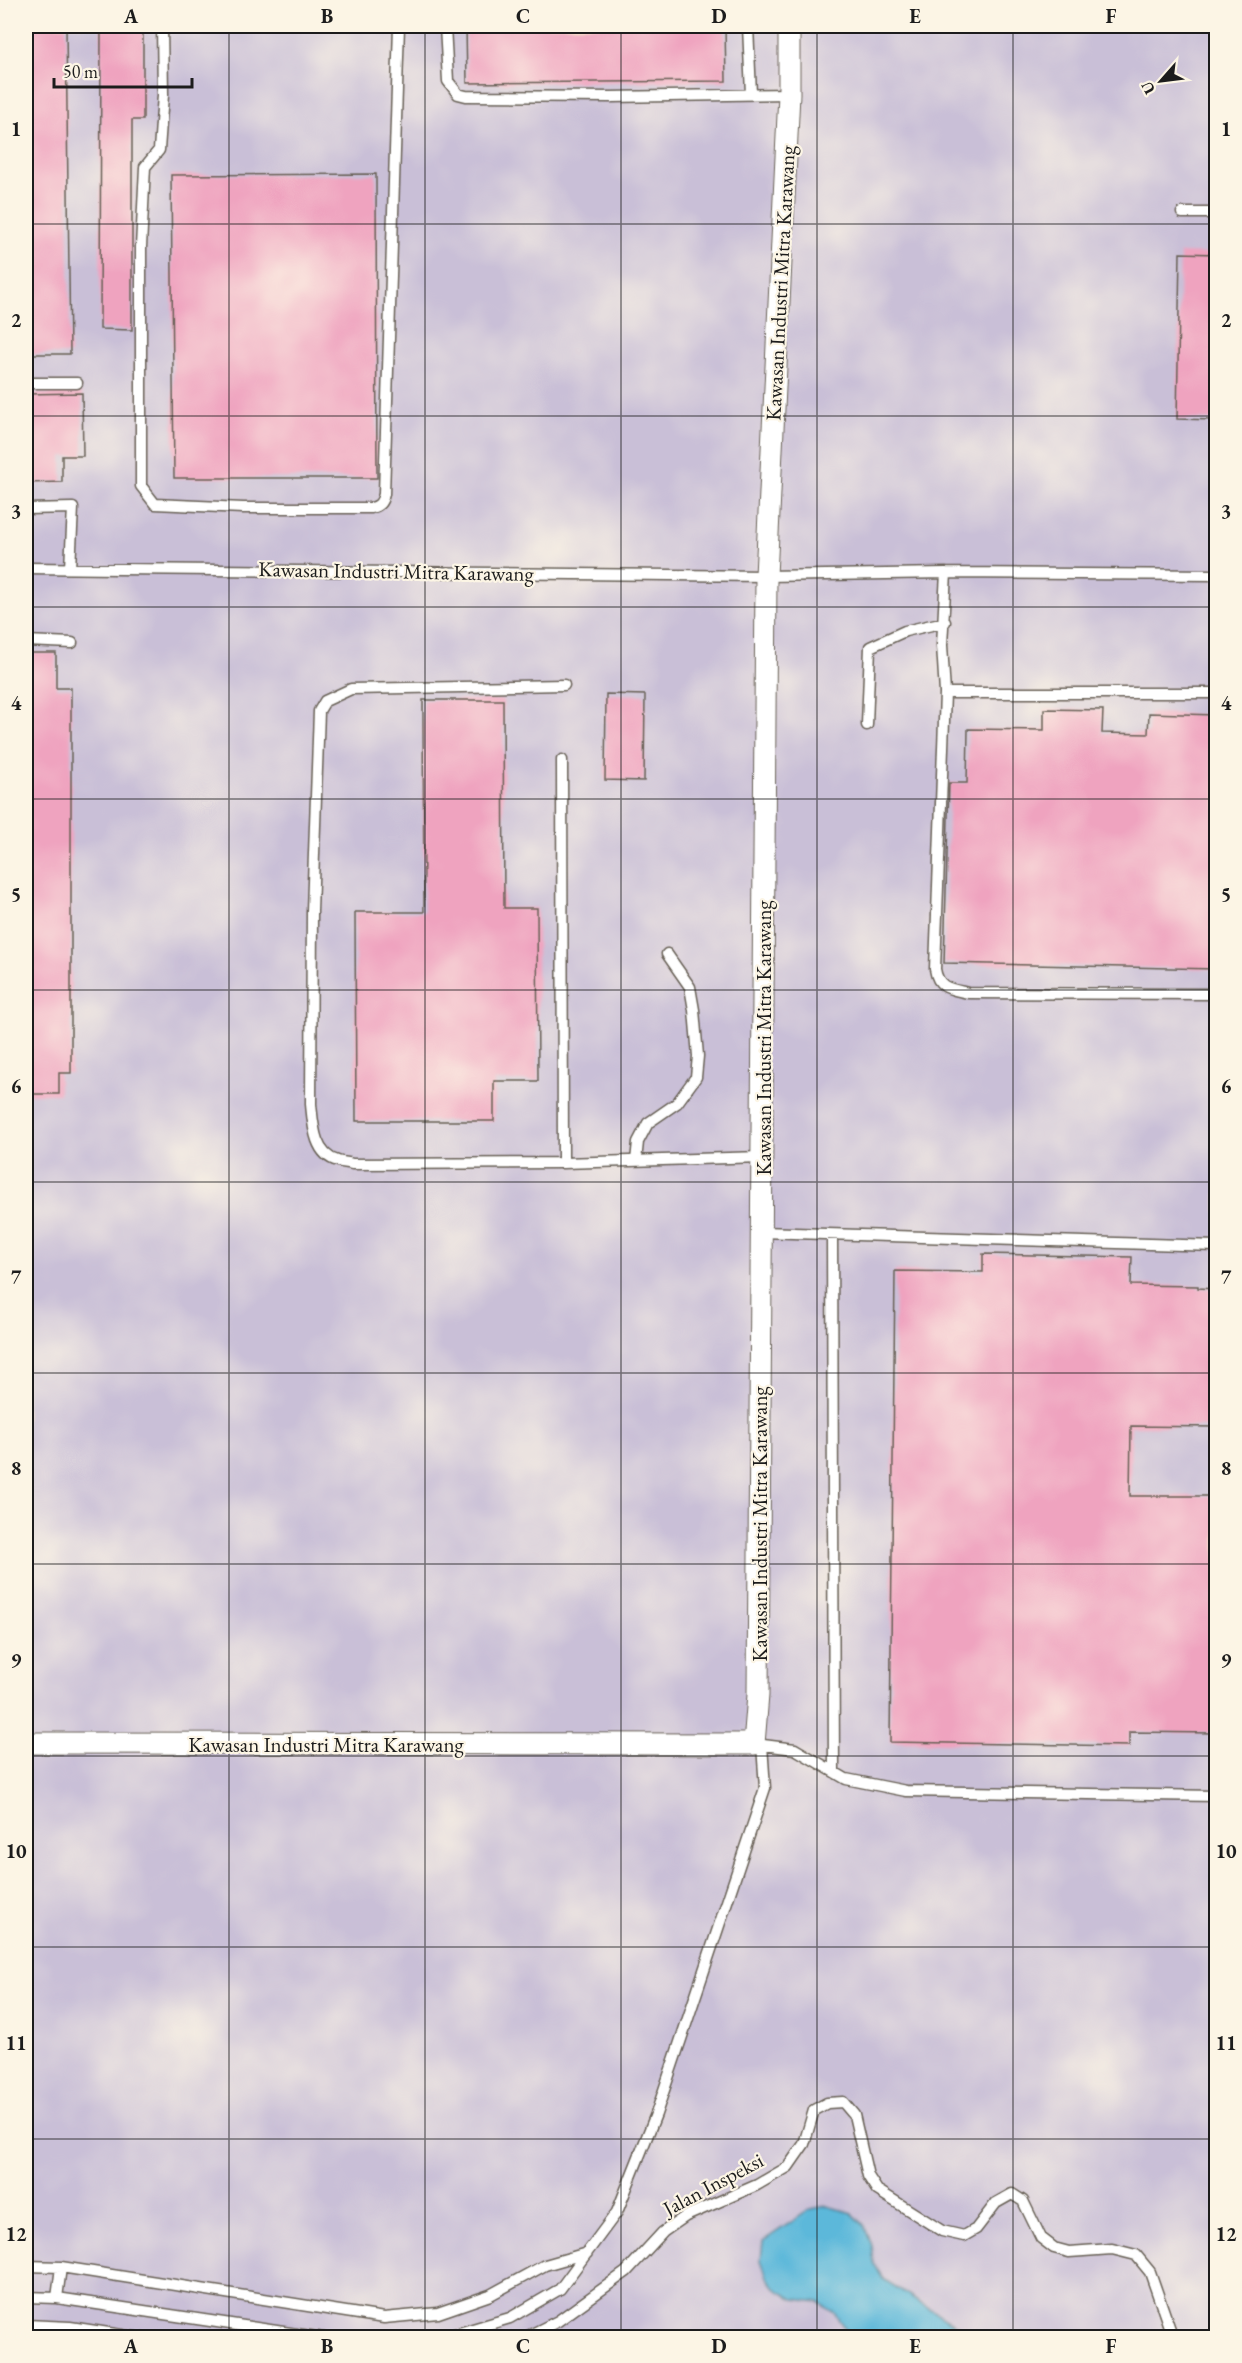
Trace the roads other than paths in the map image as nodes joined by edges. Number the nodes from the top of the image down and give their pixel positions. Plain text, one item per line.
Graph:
1 (162, 26) edge
2 (399, 26) edge
3 (445, 26) edge
4 (748, 26) edge
5 (789, 26) edge
6 (751, 94) junction
7 (789, 94) junction
8 (1182, 213) dead end
9 (1216, 213) edge
10 (26, 383) edge
11 (77, 383) dead end
12 (26, 510) edge
13 (26, 568) edge
14 (70, 568) junction
15 (946, 573) junction
16 (1216, 575) edge
17 (766, 576) junction
18 (945, 622) junction
19 (26, 641) edge
20 (72, 643) dead end
21 (564, 685) dead end
22 (945, 693) junction
23 (1216, 693) edge
24 (867, 725) dead end
25 (562, 760) dead end
26 (667, 954) dead end
27 (1216, 994) edge
28 (762, 1157) junction
29 (636, 1161) junction
30 (563, 1163) junction
31 (761, 1232) junction
32 (832, 1235) junction
33 (1216, 1246) edge
34 (26, 1743) edge
35 (758, 1744) junction
36 (834, 1772) junction
37 (1216, 1796) edge
38 (587, 2253) junction
39 (26, 2266) edge
40 (61, 2267) junction
41 (26, 2297) edge
42 (57, 2298) junction
43 (26, 2325) edge
44 (141, 2337) edge
45 (324, 2337) edge
46 (435, 2337) edge
47 (524, 2337) edge
48 (1173, 2337) edge

1 - 2 lane
3 - 6 lane
4 - 6 lane
5 - 7 street, Kawasan Industri Mitra Karawang
6 - 7 lane
7 - 17 street, Kawasan Industri Mitra Karawang
8 - 9 lane
10 - 11 lane
12 - 14 lane
13 - 14 lane, Kawasan Industri Mitra Karawang
14 - 17 lane, Kawasan Industri Mitra Karawang
15 - 16 lane, Kawasan Industri Mitra Karawang
15 - 17 lane, Kawasan Industri Mitra Karawang
15 - 18 lane
17 - 28 street, Kawasan Industri Mitra Karawang
18 - 22 lane
18 - 24 lane
19 - 20 lane
21 - 30 lane
22 - 23 lane
22 - 27 lane
25 - 30 lane
26 - 29 lane
28 - 29 lane
28 - 31 street, Kawasan Industri Mitra Karawang
29 - 30 lane
31 - 32 lane
31 - 35 street, Kawasan Industri Mitra Karawang
32 - 33 lane
32 - 36 lane
34 - 35 street, Kawasan Industri Mitra Karawang
35 - 36 lane
35 - 38 lane
36 - 37 lane
38 - 40 lane
38 - 46 lane
39 - 40 lane
40 - 42 lane
41 - 42 lane
42 - 45 lane
43 - 44 lane
47 - 48 lane, Jalan Inspeksi

